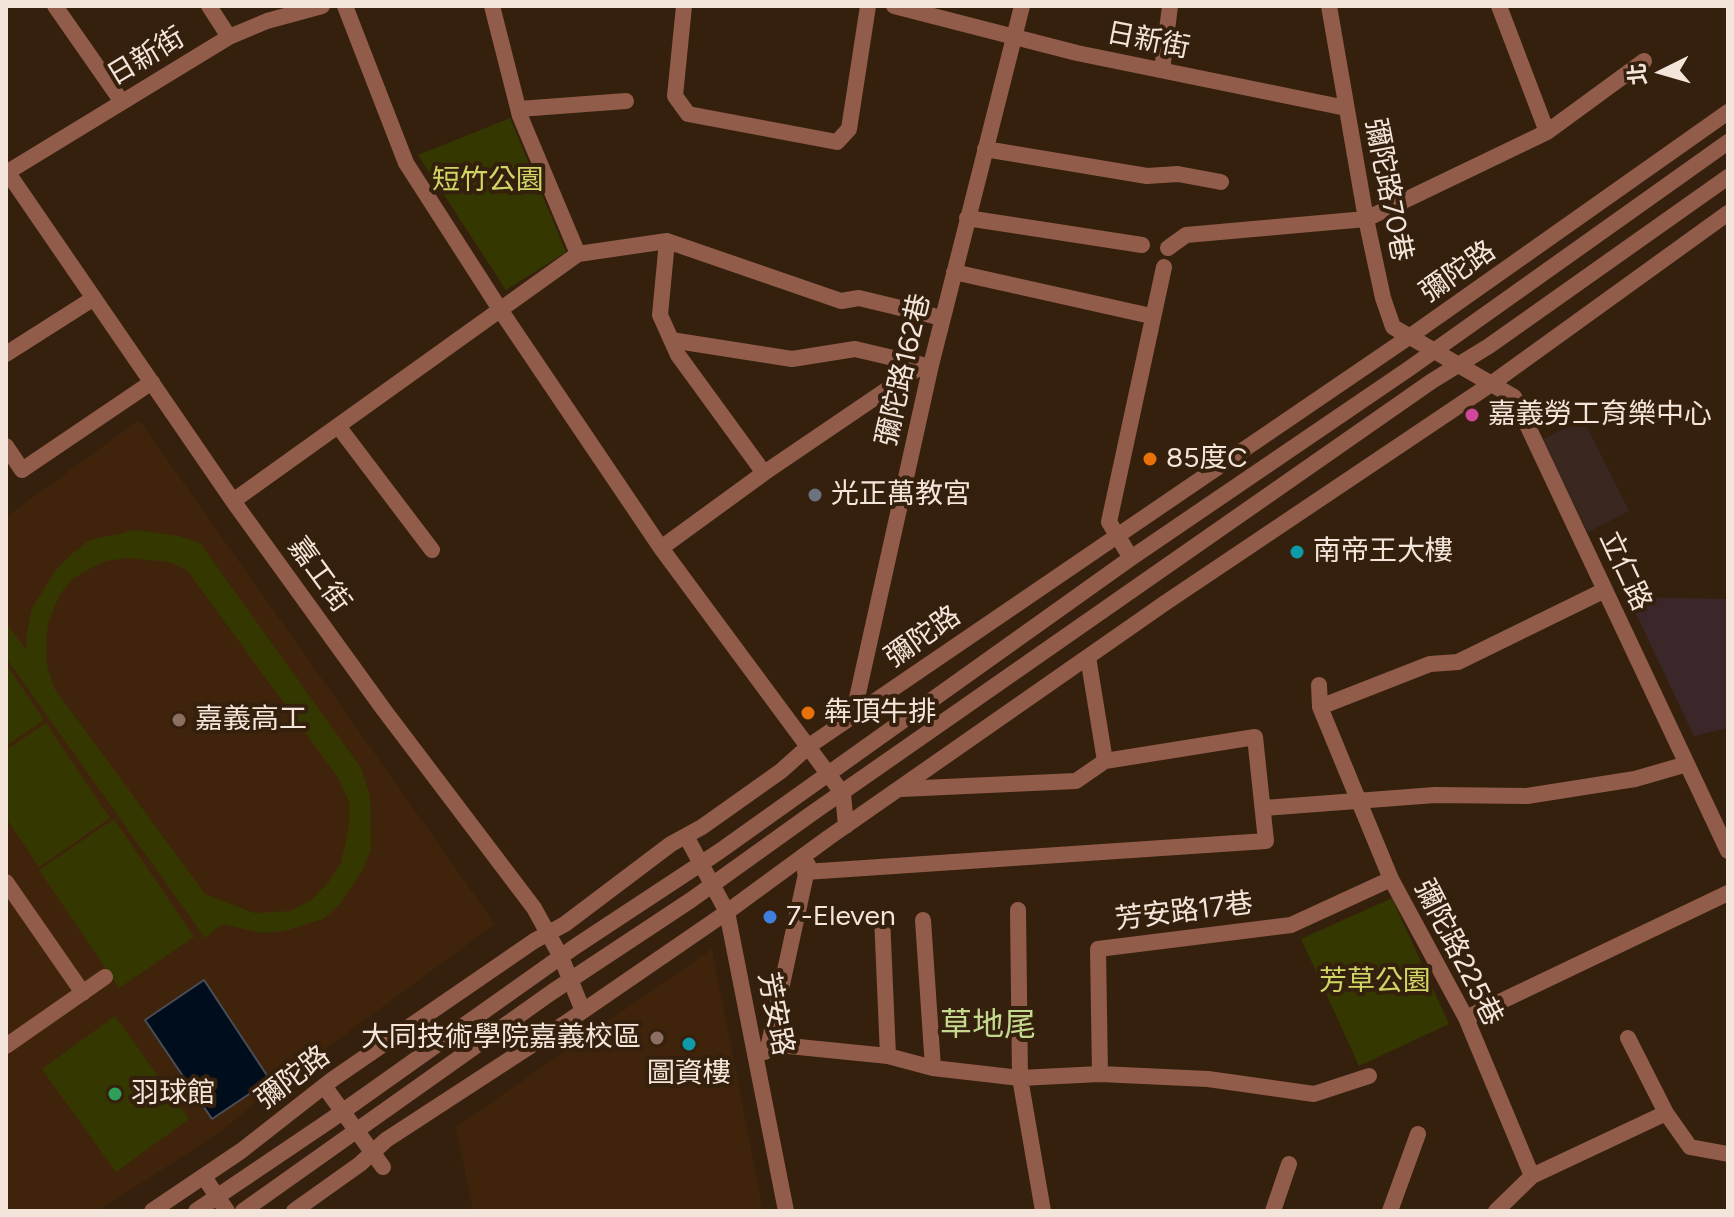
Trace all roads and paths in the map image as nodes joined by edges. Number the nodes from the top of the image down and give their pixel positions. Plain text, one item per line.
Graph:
1 (55, 6) edge
2 (209, 6) edge
3 (322, 6) edge
4 (345, 6) edge
5 (492, 6) edge
6 (684, 6) edge
7 (868, 6) edge
8 (894, 6) edge
9 (1022, 6) edge
10 (1170, 6) edge
11 (1329, 6) edge
12 (1499, 6) edge
13 (229, 37) junction
14 (1014, 37) junction
15 (1644, 61) dead end
16 (1162, 70) junction
17 (626, 101) dead end
18 (122, 102) junction
19 (1346, 108) junction
20 (519, 109) junction
21 (1728, 112) edge
22 (1707, 128) junction
23 (1547, 132) junction
24 (1726, 147) edge
25 (985, 149) junction
26 (7, 172) edge
27 (1728, 177) edge
28 (1221, 182) dead end
29 (1728, 213) edge
30 (967, 218) junction
31 (1366, 219) junction
32 (667, 241) junction
33 (1142, 245) dead end
34 (1168, 248) dead end
35 (578, 254) junction
36 (1164, 267) dead end
37 (954, 272) junction
38 (94, 298) junction
39 (501, 311) junction
40 (1151, 316) junction
41 (942, 318) junction
42 (1409, 337) junction
43 (671, 340) junction
44 (1434, 351) junction
45 (6, 354) edge
46 (927, 365) junction
47 (1456, 365) junction
48 (152, 382) junction
49 (1491, 384) junction
50 (338, 426) junction
51 (6, 446) edge
52 (764, 473) junction
53 (233, 501) junction
54 (1113, 529) junction
55 (661, 548) junction
56 (432, 550) dead end
57 (1131, 558) junction
58 (1149, 580) junction
59 (1605, 590) junction
60 (1165, 603) junction
61 (1088, 657) junction
62 (1319, 685) dead end
63 (1320, 707) junction
64 (853, 716) junction
65 (809, 746) junction
66 (1105, 761) junction
67 (1687, 764) junction
68 (829, 774) junction
69 (900, 789) junction
70 (843, 794) junction
71 (1357, 799) junction
72 (1264, 808) junction
73 (846, 826) junction
74 (686, 836) junction
75 (828, 838) junction
76 (1728, 851) edge
77 (700, 864) junction
78 (805, 872) junction
79 (1391, 879) junction
80 (6, 882) edge
81 (713, 884) junction
82 (1728, 893) edge
83 (1018, 910) dead end
84 (727, 912) junction
85 (882, 916) dead end
86 (923, 920) dead end
87 (549, 933) junction
88 (561, 957) junction
89 (105, 977) dead end
90 (570, 980) junction
91 (83, 993) junction
92 (583, 1011) junction
93 (1466, 1018) junction
94 (1628, 1038) dead end
95 (769, 1044) junction
96 (6, 1046) edge
97 (888, 1056) junction
98 (759, 1067) junction
99 (933, 1068) junction
100 (1100, 1074) junction
101 (1369, 1076) dead end
102 (1020, 1078) junction
103 (324, 1086) junction
104 (342, 1111) junction
105 (1666, 1113) junction
106 (356, 1131) junction
107 (1418, 1134) dead end
108 (372, 1152) junction
109 (1728, 1154) edge
110 (1289, 1164) dead end
111 (383, 1167) dead end
112 (1532, 1176) junction
113 (204, 1177) junction
114 (217, 1197) junction
115 (152, 1211) edge
116 (196, 1211) edge
117 (227, 1211) edge
118 (243, 1211) edge
119 (294, 1211) edge
120 (786, 1211) edge
121 (1043, 1211) edge
122 (1273, 1211) edge
123 (1390, 1211) edge
124 (1496, 1211) edge

1 - 18 street
2 - 13 street
3 - 13 street, 日新街
4 - 39 street
5 - 20 street
6 - 7 street
8 - 14 street, 日新街
9 - 14 street, 彌陀路162巷
10 - 16 street
11 - 19 street, 彌陀路70巷
12 - 23 street
13 - 18 street, 日新街
14 - 16 street, 日新街
14 - 25 street, 彌陀路162巷
15 - 23 street
16 - 19 street, 日新街
17 - 20 street
18 - 26 street, 日新街
19 - 31 street, 彌陀路70巷
20 - 35 street
21 - 22 street, 彌陀路
22 - 24 street
22 - 42 street, 彌陀路
23 - 31 street
24 - 44 street, 彌陀路
25 - 28 street
25 - 30 street, 彌陀路162巷
26 - 38 street, 嘉工街
27 - 47 street
29 - 49 street
30 - 33 street
30 - 37 street, 彌陀路162巷
31 - 34 street
31 - 42 street, 彌陀路70巷
32 - 35 street
32 - 41 street
32 - 43 street
35 - 39 street
36 - 40 street
37 - 40 street
37 - 41 street, 彌陀路162巷
38 - 45 street
38 - 48 street, 嘉工街
39 - 50 street
39 - 55 street
40 - 54 street
41 - 46 street, 彌陀路162巷
42 - 44 street, 彌陀路70巷
42 - 54 street, 彌陀路
43 - 46 street
43 - 52 street
44 - 47 street, 立仁路
44 - 57 street, 彌陀路
46 - 52 street
46 - 64 street, 彌陀路162巷
47 - 49 street, 立仁路
47 - 58 street
48 - 51 street
48 - 53 street, 嘉工街
49 - 59 street, 立仁路
49 - 60 street
50 - 53 street
50 - 56 street
52 - 55 street
53 - 87 street, 嘉工街
54 - 57 street
54 - 64 street, 彌陀路
55 - 65 street
57 - 68 street, 彌陀路
58 - 60 street
58 - 70 street
59 - 63 street
59 - 67 street, 立仁路
60 - 61 street
61 - 66 street
61 - 69 street
62 - 63 street, 彌陀路225巷
63 - 71 street, 彌陀路225巷
64 - 65 street, 彌陀路
65 - 68 street
65 - 74 street, 彌陀路
66 - 69 street
66 - 72 street
67 - 71 street
67 - 76 street, 立仁路
68 - 70 street
68 - 77 street, 彌陀路
69 - 73 street
70 - 73 street
70 - 81 street
71 - 72 street
71 - 79 street, 彌陀路225巷
72 - 78 street
73 - 75 street
74 - 77 street, 芳安路
74 - 87 street, 彌陀路
75 - 78 street
75 - 84 street
77 - 81 street, 芳安路
77 - 88 street, 彌陀路
78 - 95 street
79 - 93 street, 彌陀路225巷
79 - 100 street, 芳安路17巷
80 - 91 street
81 - 84 street, 芳安路
81 - 90 street
82 - 93 street
83 - 102 street
84 - 92 street
84 - 98 street, 芳安路
85 - 97 street
86 - 99 street
87 - 88 street, 嘉工街
87 - 103 street, 彌陀路
88 - 90 street, 嘉工街
88 - 104 street, 彌陀路
89 - 91 street
90 - 92 street, 嘉工街
90 - 106 street
91 - 96 street
92 - 108 street
93 - 112 street, 彌陀路225巷
94 - 105 street
95 - 97 street
95 - 98 street
97 - 99 street
98 - 120 street, 芳安路
99 - 102 street
100 - 101 street
100 - 102 street
102 - 121 street
103 - 104 street
103 - 113 street, 彌陀路
104 - 106 street
104 - 114 street, 彌陀路
105 - 109 street
105 - 112 street
106 - 108 street
106 - 118 street
107 - 123 street
108 - 111 street
108 - 119 street
110 - 122 street
112 - 124 street
113 - 114 street
113 - 115 street, 彌陀路
114 - 116 street, 彌陀路
114 - 117 street

